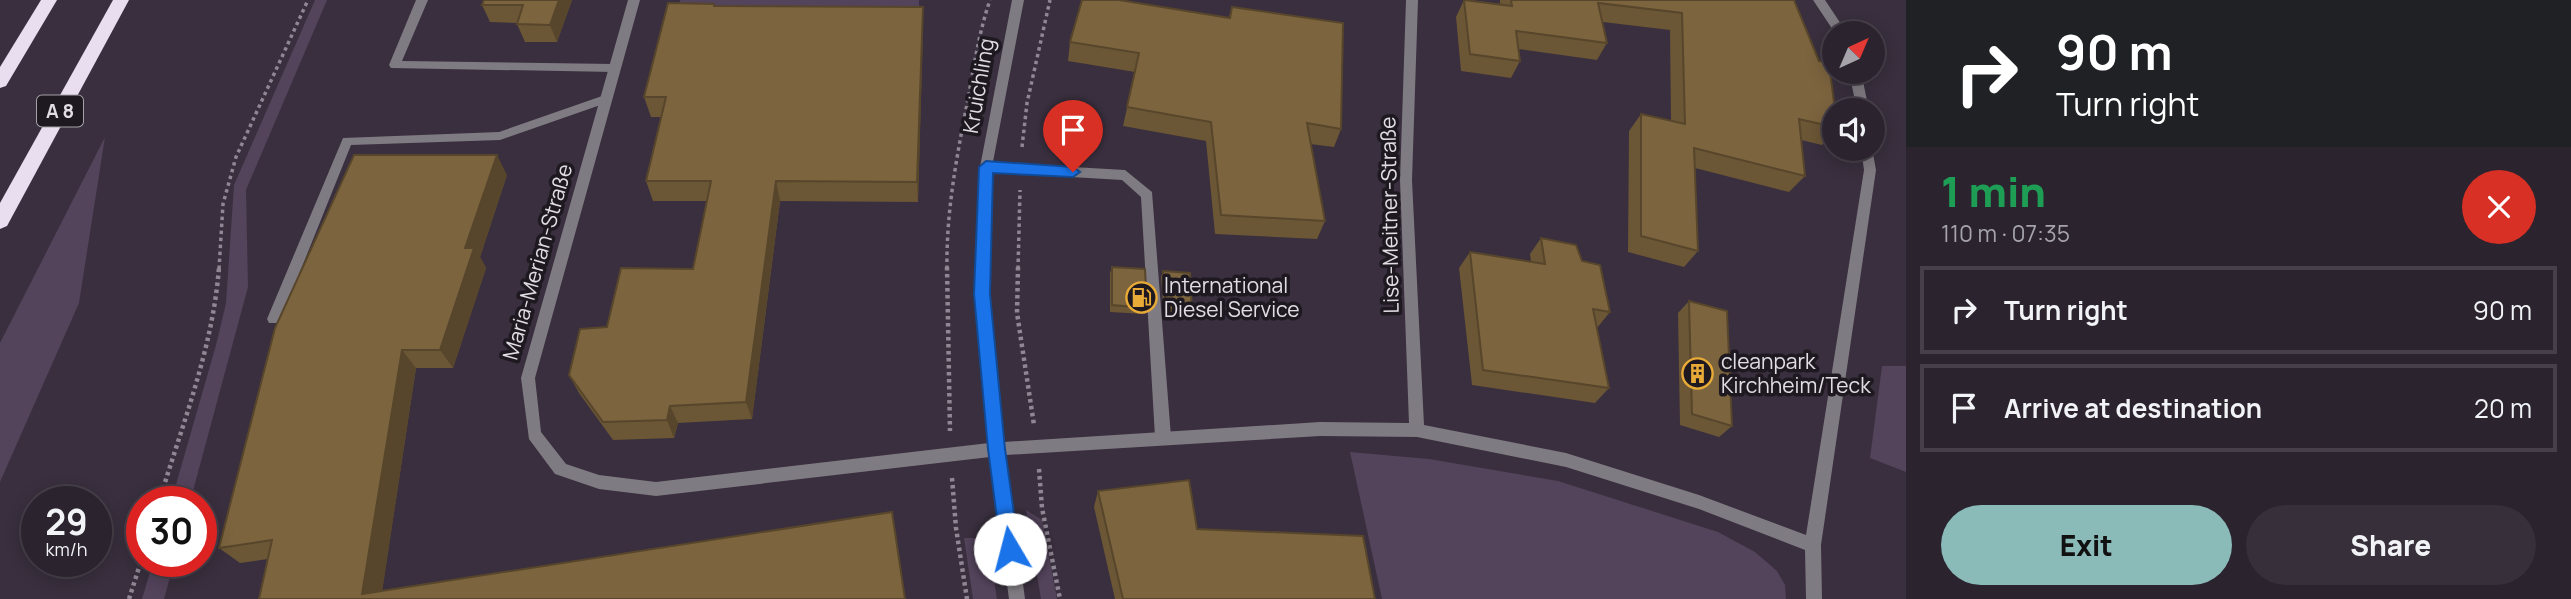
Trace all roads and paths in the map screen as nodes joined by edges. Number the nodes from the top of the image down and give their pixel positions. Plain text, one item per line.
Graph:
1 (49, 0) edge
2 (121, 0) edge
3 (308, 0) edge
4 (422, 0) edge
5 (634, 0) edge
6 (1018, 0) edge
7 (1050, 0) edge
8 (1412, 0) edge
9 (1819, 0) edge
10 (1834, 21) edge
11 (614, 68) junction
12 (0, 82) edge
13 (605, 99) junction
14 (1869, 161) edge
15 (986, 167) junction
16 (1020, 169) junction
17 (0, 221) edge
18 (274, 319) dead end
19 (1417, 430) junction
20 (1163, 437) junction
21 (1037, 446) junction
22 (997, 449) junction
23 (164, 486) edge
24 (1813, 545) junction
25 (136, 577) edge
26 (129, 599) edge
27 (1017, 599) edge
28 (1060, 599) edge
29 (1814, 599) edge

1 - 12 highway
2 - 17 highway, A 8
3 - 23 path
4 - 11 street
5 - 11 street, Maria-Merian-Straße
6 - 15 street, Kruichling
7 - 16 path
8 - 19 street, Lise-Meitner-Straße
9 - 10 street
11 - 13 street, Maria-Merian-Straße
13 - 18 street
13 - 22 street, Maria-Merian-Straße
14 - 24 street
15 - 16 street
15 - 22 street, Kruichling
16 - 20 street
16 - 21 path
19 - 20 street
19 - 24 street
20 - 21 street
21 - 22 street
21 - 28 path
22 - 27 street, Kruichling
24 - 29 street
25 - 26 path

